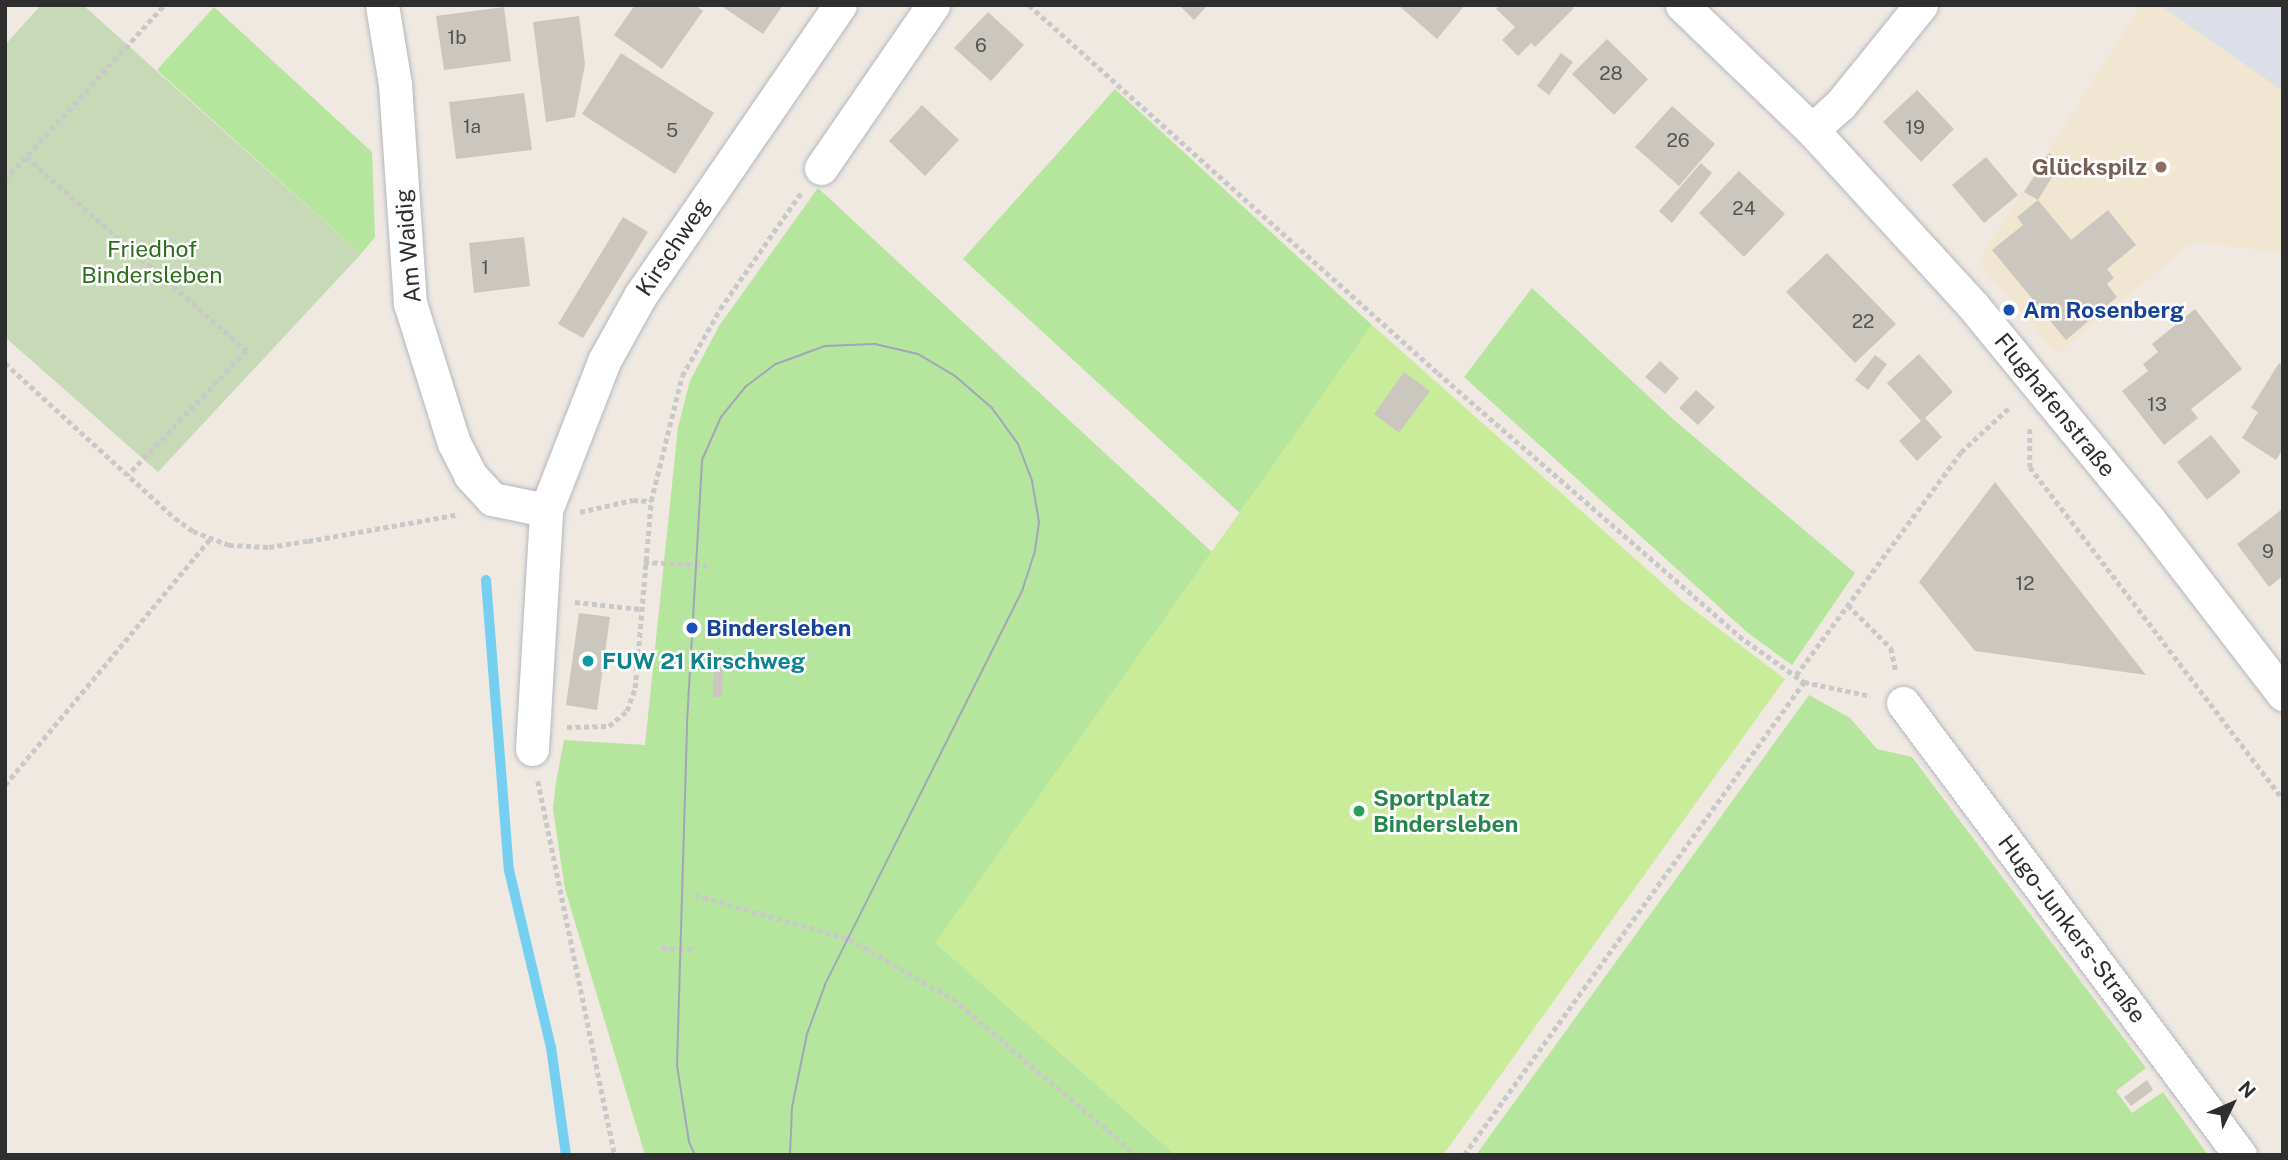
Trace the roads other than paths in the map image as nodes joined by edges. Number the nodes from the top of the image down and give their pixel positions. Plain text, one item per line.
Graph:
1 (382, 5) edge
2 (840, 5) edge
3 (933, 5) edge
4 (1682, 5) edge
5 (1921, 5) edge
6 (1812, 130) junction
7 (821, 168) road end
8 (546, 510) junction
9 (2283, 694) edge
10 (1903, 703) road end
11 (531, 737) road end
12 (2240, 1155) edge

1 - 8 street, Am Waidig
2 - 8 street, Kirschweg
3 - 7 street
4 - 6 street, Flughafenstraße
5 - 6 street
6 - 9 street, Flughafenstraße
8 - 11 street, Kirschweg
10 - 12 street, Hugo-Junkers-Straße

